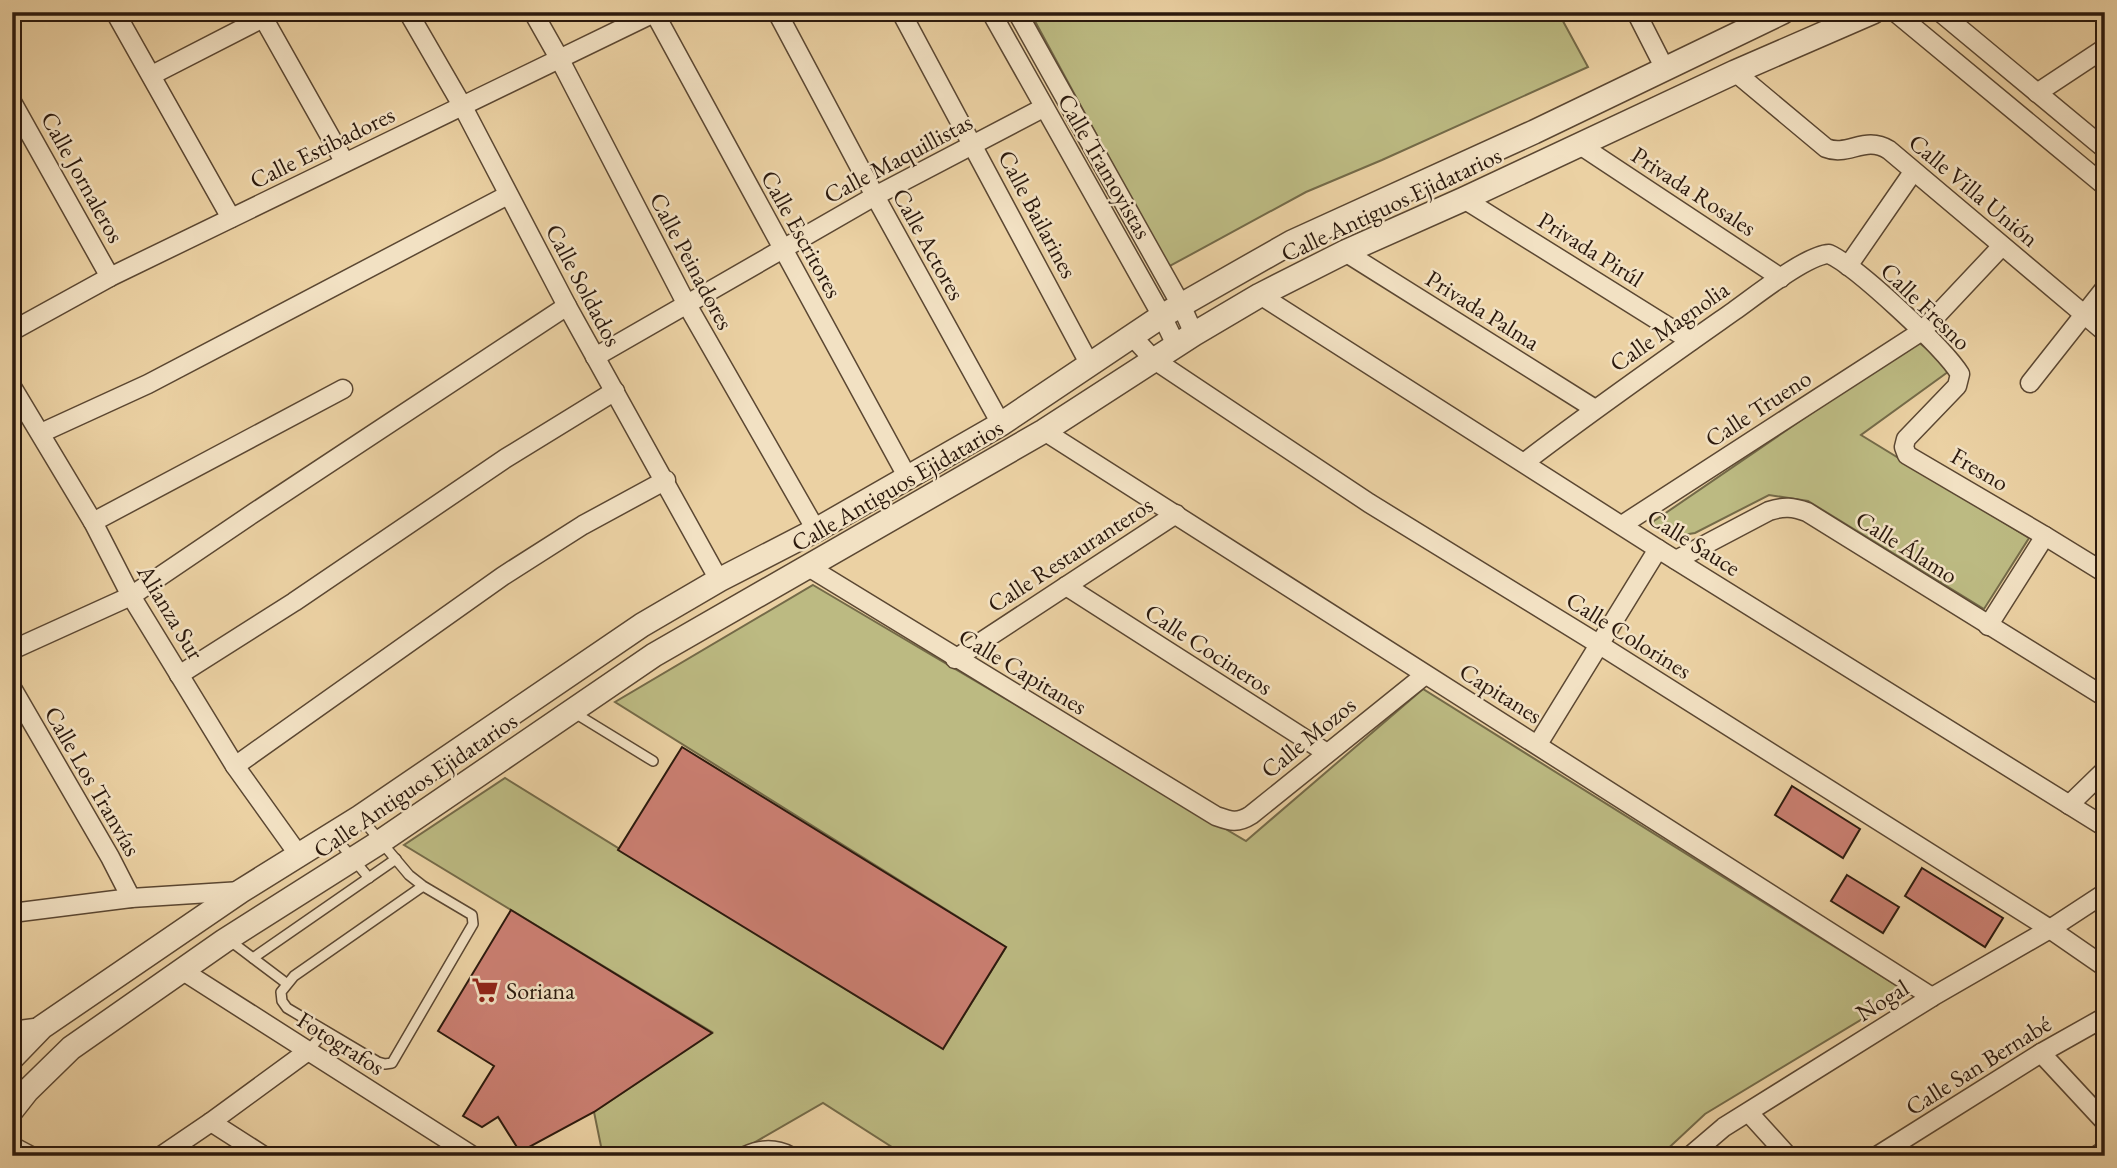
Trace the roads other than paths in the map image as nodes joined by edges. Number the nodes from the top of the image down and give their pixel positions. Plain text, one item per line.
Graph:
1 (115, 12) edge
2 (408, 12) edge
3 (533, 12) edge
4 (655, 12) edge
5 (777, 12) edge
6 (901, 12) edge
7 (992, 12) edge
8 (1017, 12) edge
9 (1636, 12) edge
10 (1783, 12) edge
11 (1873, 12) edge
12 (1895, 12) edge
13 (1940, 12) edge
14 (262, 15) edge
15 (1755, 18) edge
16 (2105, 48) edge
17 (559, 58) junction
18 (1665, 69) junction
19 (1735, 72) junction
20 (152, 75) junction
21 (2037, 93) junction
22 (12, 102) edge
23 (463, 107) junction
24 (1043, 108) junction
25 (974, 145) junction
26 (1580, 145) junction
27 (2105, 149) edge
28 (344, 161) junction
29 (1913, 172) junction
30 (2105, 186) edge
31 (508, 195) junction
32 (875, 196) junction
33 (1464, 199) junction
34 (231, 218) junction
35 (2002, 246) junction
36 (782, 250) junction
37 (1345, 252) junction
38 (1849, 266) junction
39 (110, 276) junction
40 (1781, 278) junction
41 (2105, 288) edge
42 (1260, 295) junction
43 (686, 303) junction
44 (567, 306) junction
45 (1172, 310) junction
46 (2084, 315) junction
47 (12, 331) edge
48 (1922, 331) junction
49 (2105, 332) edge
50 (1132, 336) junction
51 (1185, 339) junction
52 (1691, 341) junction
53 (596, 357) junction
54 (1153, 359) junction
55 (1090, 365) junction
56 (2030, 383) dead end
57 (1957, 386) joint
58 (12, 387) edge
59 (343, 389) dead end
60 (615, 391) junction
61 (1595, 409) junction
62 (1001, 424) junction
63 (1044, 431) junction
64 (41, 433) junction
65 (1525, 462) junction
66 (908, 478) junction
67 (666, 480) junction
68 (1176, 514) junction
69 (93, 522) junction
70 (1622, 525) junction
71 (816, 530) junction
72 (2045, 536) junction
73 (1658, 549) junction
74 (1676, 560) junction
75 (807, 566) junction
76 (2105, 573) edge
77 (719, 580) junction
78 (1066, 586) junction
79 (131, 596) junction
80 (1988, 626) junction
81 (1600, 645) junction
82 (12, 650) edge
83 (955, 659) junction
84 (179, 675) junction
85 (1425, 675) junction
86 (12, 688) edge
87 (2105, 697) edge
88 (572, 711) junction
89 (1538, 744) junction
90 (1326, 753) junction
91 (653, 761) dead end
92 (234, 766) junction
93 (2105, 770) edge
94 (2069, 805) junction
95 (1216, 816) joint
96 (360, 817) junction
97 (2105, 828) edge
98 (333, 834) junction
99 (380, 842) junction
100 (298, 854) junction
101 (353, 859) junction
102 (396, 859) junction
103 (369, 878) junction
104 (423, 886) junction
105 (241, 891) junction
106 (2105, 894) edge
107 (131, 898) junction
108 (13, 912) edge
109 (2050, 929) junction
110 (228, 940) junction
111 (253, 958) junction
112 (2105, 967) edge
113 (183, 971) junction
114 (286, 983) junction
115 (1932, 997) junction
116 (2105, 1017) edge
117 (42, 1027) junction
118 (12, 1031) edge
119 (325, 1031) junction
120 (308, 1051) junction
121 (2041, 1053) junction
122 (12, 1058) edge
123 (12, 1110) edge
124 (1749, 1113) junction
125 (211, 1122) junction
126 (2105, 1122) edge
127 (12, 1146) edge
128 (2105, 1150) edge
129 (31, 1156) edge
130 (161, 1156) edge
131 (264, 1156) edge
132 (473, 1156) edge
133 (745, 1156) edge
134 (790, 1156) edge
135 (1690, 1156) edge
136 (1787, 1156) edge
137 (1877, 1156) edge
138 (2096, 1156) edge

1 - 20 street
2 - 23 street, Calle Soldados
3 - 17 street, Calle Peinadores
4 - 17 street, Calle Estibadores
4 - 36 street, Calle Escritores
5 - 32 street, Calle Actores
6 - 25 street, Calle Bailarines
7 - 24 street, Calle Tramoyistas
8 - 45 street, Calle Tramoyistas
9 - 18 street
10 - 15 street, Calle Antiguos Ejidatarios
11 - 19 street, Calle Antiguos Ejidatarios
12 - 30 street
13 - 21 street
14 - 20 street
14 - 28 street
15 - 18 street, Calle Antiguos Ejidatarios
16 - 21 street
17 - 23 street, Calle Estibadores
17 - 43 street, Calle Peinadores
18 - 45 street, Calle Antiguos Ejidatarios
19 - 26 street, Calle Antiguos Ejidatarios
19 - 29 street, Calle Villa Unión
20 - 34 street
21 - 27 street
22 - 39 street, Calle Jornaleros
23 - 28 street, Calle Estibadores
23 - 31 street, Calle Soldados
24 - 25 street, Calle Maquillistas
24 - 45 street, Calle Tramoyistas
25 - 32 street, Calle Maquillistas
25 - 55 street, Calle Bailarines
26 - 33 street, Calle Antiguos Ejidatarios
26 - 40 street, Privada Rosales
28 - 34 street, Calle Estibadores
29 - 35 street, Calle Villa Unión
29 - 38 street
31 - 44 street, Calle Soldados
31 - 64 street
32 - 36 street, Calle Maquillistas
32 - 62 street, Calle Actores
33 - 37 street, Calle Antiguos Ejidatarios
33 - 52 street, Privada Pirúl
34 - 39 street, Calle Estibadores
35 - 46 street, Calle Villa Unión
35 - 48 street, Calle Trueno
36 - 43 street, Calle Maquillistas
36 - 66 street, Calle Escritores
37 - 42 street, Calle Antiguos Ejidatarios
37 - 61 street, Privada Palma
38 - 40 street, Calle Magnolia
38 - 48 street, Calle Fresno
39 - 47 street, Calle Estibadores
40 - 52 street, Calle Magnolia
41 - 46 street
42 - 51 street, Calle Antiguos Ejidatarios
42 - 65 street, Calle Sauce
43 - 53 street, Calle Maquillistas
43 - 71 street, Calle Peinadores
44 - 53 street, Calle Soldados
44 - 79 street
45 - 50 street, Calle Antiguos Ejidatarios
45 - 51 street, Calle Tramoyistas
46 - 49 street, Calle Villa Unión
46 - 56 street
48 - 57 street, Calle Fresno
48 - 70 street, Calle Trueno
50 - 54 street, Calle Colorines
50 - 55 street, Calle Antiguos Ejidatarios
51 - 54 street, Calle Antiguos Ejidatarios
52 - 61 street, Calle Magnolia
53 - 60 street, Calle Soldados
54 - 63 street, Calle Antiguos Ejidatarios
54 - 81 street, Calle Colorines
55 - 62 street, Calle Antiguos Ejidatarios
57 - 72 street, Fresno
58 - 64 street, Alianza Sur
59 - 69 street
60 - 67 street, Calle Soldados
60 - 84 street
61 - 65 street, Calle Magnolia
62 - 66 street, Calle Antiguos Ejidatarios
63 - 68 street, Capitanes
63 - 75 street, Calle Antiguos Ejidatarios
64 - 69 street, Alianza Sur
65 - 70 street, Calle Sauce
66 - 71 street, Calle Antiguos Ejidatarios
67 - 77 street, Calle Soldados
67 - 92 street
68 - 78 street, Calle Restauranteros
68 - 85 street, Capitanes
69 - 79 street, Alianza Sur
70 - 73 street, Calle Sauce
71 - 77 street, Calle Antiguos Ejidatarios
72 - 76 street, Fresno
72 - 80 street
73 - 74 street, Calle Sauce
73 - 81 street
74 - 80 street, Calle Álamo
74 - 94 street, Calle Sauce
75 - 83 street, Calle Capitanes
75 - 88 street, Calle Antiguos Ejidatarios
77 - 96 street, Calle Antiguos Ejidatarios
78 - 83 street, Calle Restauranteros
78 - 90 street, Calle Cocineros
79 - 82 street
79 - 84 street, Alianza Sur
80 - 87 street, Calle Álamo
81 - 89 street
81 - 109 street, Calle Colorines
83 - 95 street, Calle Capitanes
84 - 92 street, Alianza Sur
85 - 89 street, Capitanes
85 - 90 street, Calle Mozos
86 - 107 street, Calle Los Tranvías
88 - 91 lane
88 - 99 street, Calle Antiguos Ejidatarios
89 - 115 street, Capitanes
90 - 95 street, Calle Mozos
92 - 100 street, Alianza Sur
93 - 94 street
94 - 97 street, Calle Sauce
96 - 98 street, Calle Antiguos Ejidatarios
96 - 99 lane
98 - 100 street, Calle Antiguos Ejidatarios
98 - 101 lane
99 - 101 street, Calle Antiguos Ejidatarios
99 - 102 lane
100 - 105 street, Calle Antiguos Ejidatarios
101 - 103 lane
101 - 110 street, Calle Antiguos Ejidatarios
102 - 103 lane
102 - 104 lane
103 - 111 lane
104 - 114 lane
104 - 119 lane
105 - 107 street
105 - 117 street, Calle Antiguos Ejidatarios
106 - 109 street, Nogal
107 - 108 street
109 - 112 street, Calle Colorines
109 - 115 street, Nogal
110 - 111 lane
110 - 113 street, Calle Antiguos Ejidatarios
111 - 114 lane
113 - 120 street, Fotografos
113 - 123 street, Calle Antiguos Ejidatarios
114 - 119 lane
115 - 124 street, Nogal
116 - 121 street, Calle San Bernabé
117 - 118 street
117 - 122 street, Calle Antiguos Ejidatarios
119 - 120 lane
120 - 125 street
120 - 132 street, Fotografos
121 - 126 street
121 - 137 street, Calle San Bernabé
124 - 135 street, Nogal
124 - 136 street
125 - 130 street
125 - 131 street
127 - 129 street
128 - 138 street
133 - 134 street

